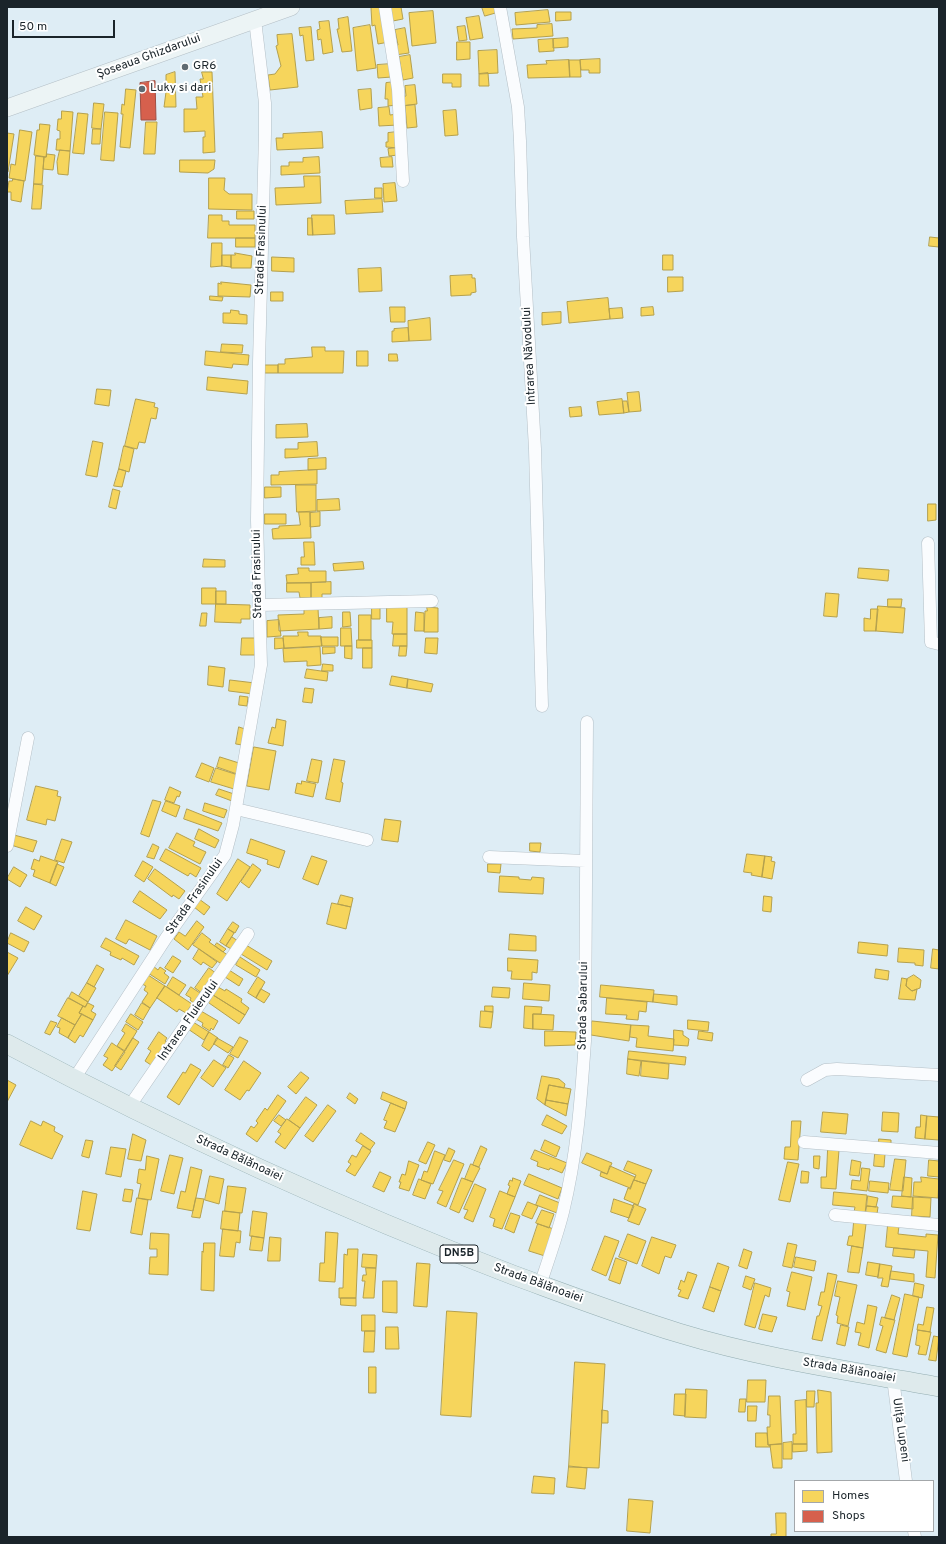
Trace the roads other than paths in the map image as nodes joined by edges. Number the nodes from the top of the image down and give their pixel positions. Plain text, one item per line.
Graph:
1 (291, 7) edge
2 (385, 7) edge
3 (500, 7) edge
4 (255, 20) junction
5 (7, 108) edge
6 (403, 182) dead end
7 (928, 543) dead end
8 (432, 601) dead end
9 (259, 605) junction
10 (939, 644) edge
11 (542, 706) dead end
12 (587, 722) dead end
13 (28, 738) dead end
14 (236, 809) junction
15 (367, 840) dead end
16 (7, 846) edge
17 (489, 857) dead end
18 (586, 861) junction
19 (248, 934) dead end
20 (7, 1044) edge
21 (939, 1075) edge
22 (74, 1079) junction
23 (807, 1080) dead end
24 (129, 1107) junction
25 (804, 1142) dead end
26 (939, 1153) edge
27 (835, 1214) dead end
28 (939, 1225) edge
29 (540, 1285) junction
30 (893, 1378) junction
31 (939, 1387) edge
32 (906, 1480) edge

1 - 4 main road, Șoseaua Ghizdarului
2 - 6 street
3 - 11 street, Intrarea Năvodului
4 - 5 main road, Șoseaua Ghizdarului
4 - 9 street, Strada Frasinului
7 - 10 street
8 - 9 street
9 - 14 street, Strada Frasinului
12 - 18 street, Strada Sabarului
13 - 16 street
14 - 15 street
14 - 22 street, Strada Frasinului
17 - 18 street
18 - 29 street, Strada Sabarului
19 - 24 street, Intrarea Fluierului
20 - 22 main road, Strada Bălănoaiei / DN5B
21 - 23 street
22 - 24 main road, Strada Bălănoaiei / DN5B
24 - 29 main road, Strada Bălănoaiei / DN5B
25 - 26 street
27 - 28 street
29 - 30 main road, Strada Bălănoaiei / DN5B
30 - 31 main road, Strada Bălănoaiei / DN5B
30 - 32 street, Ulița Lupeni

